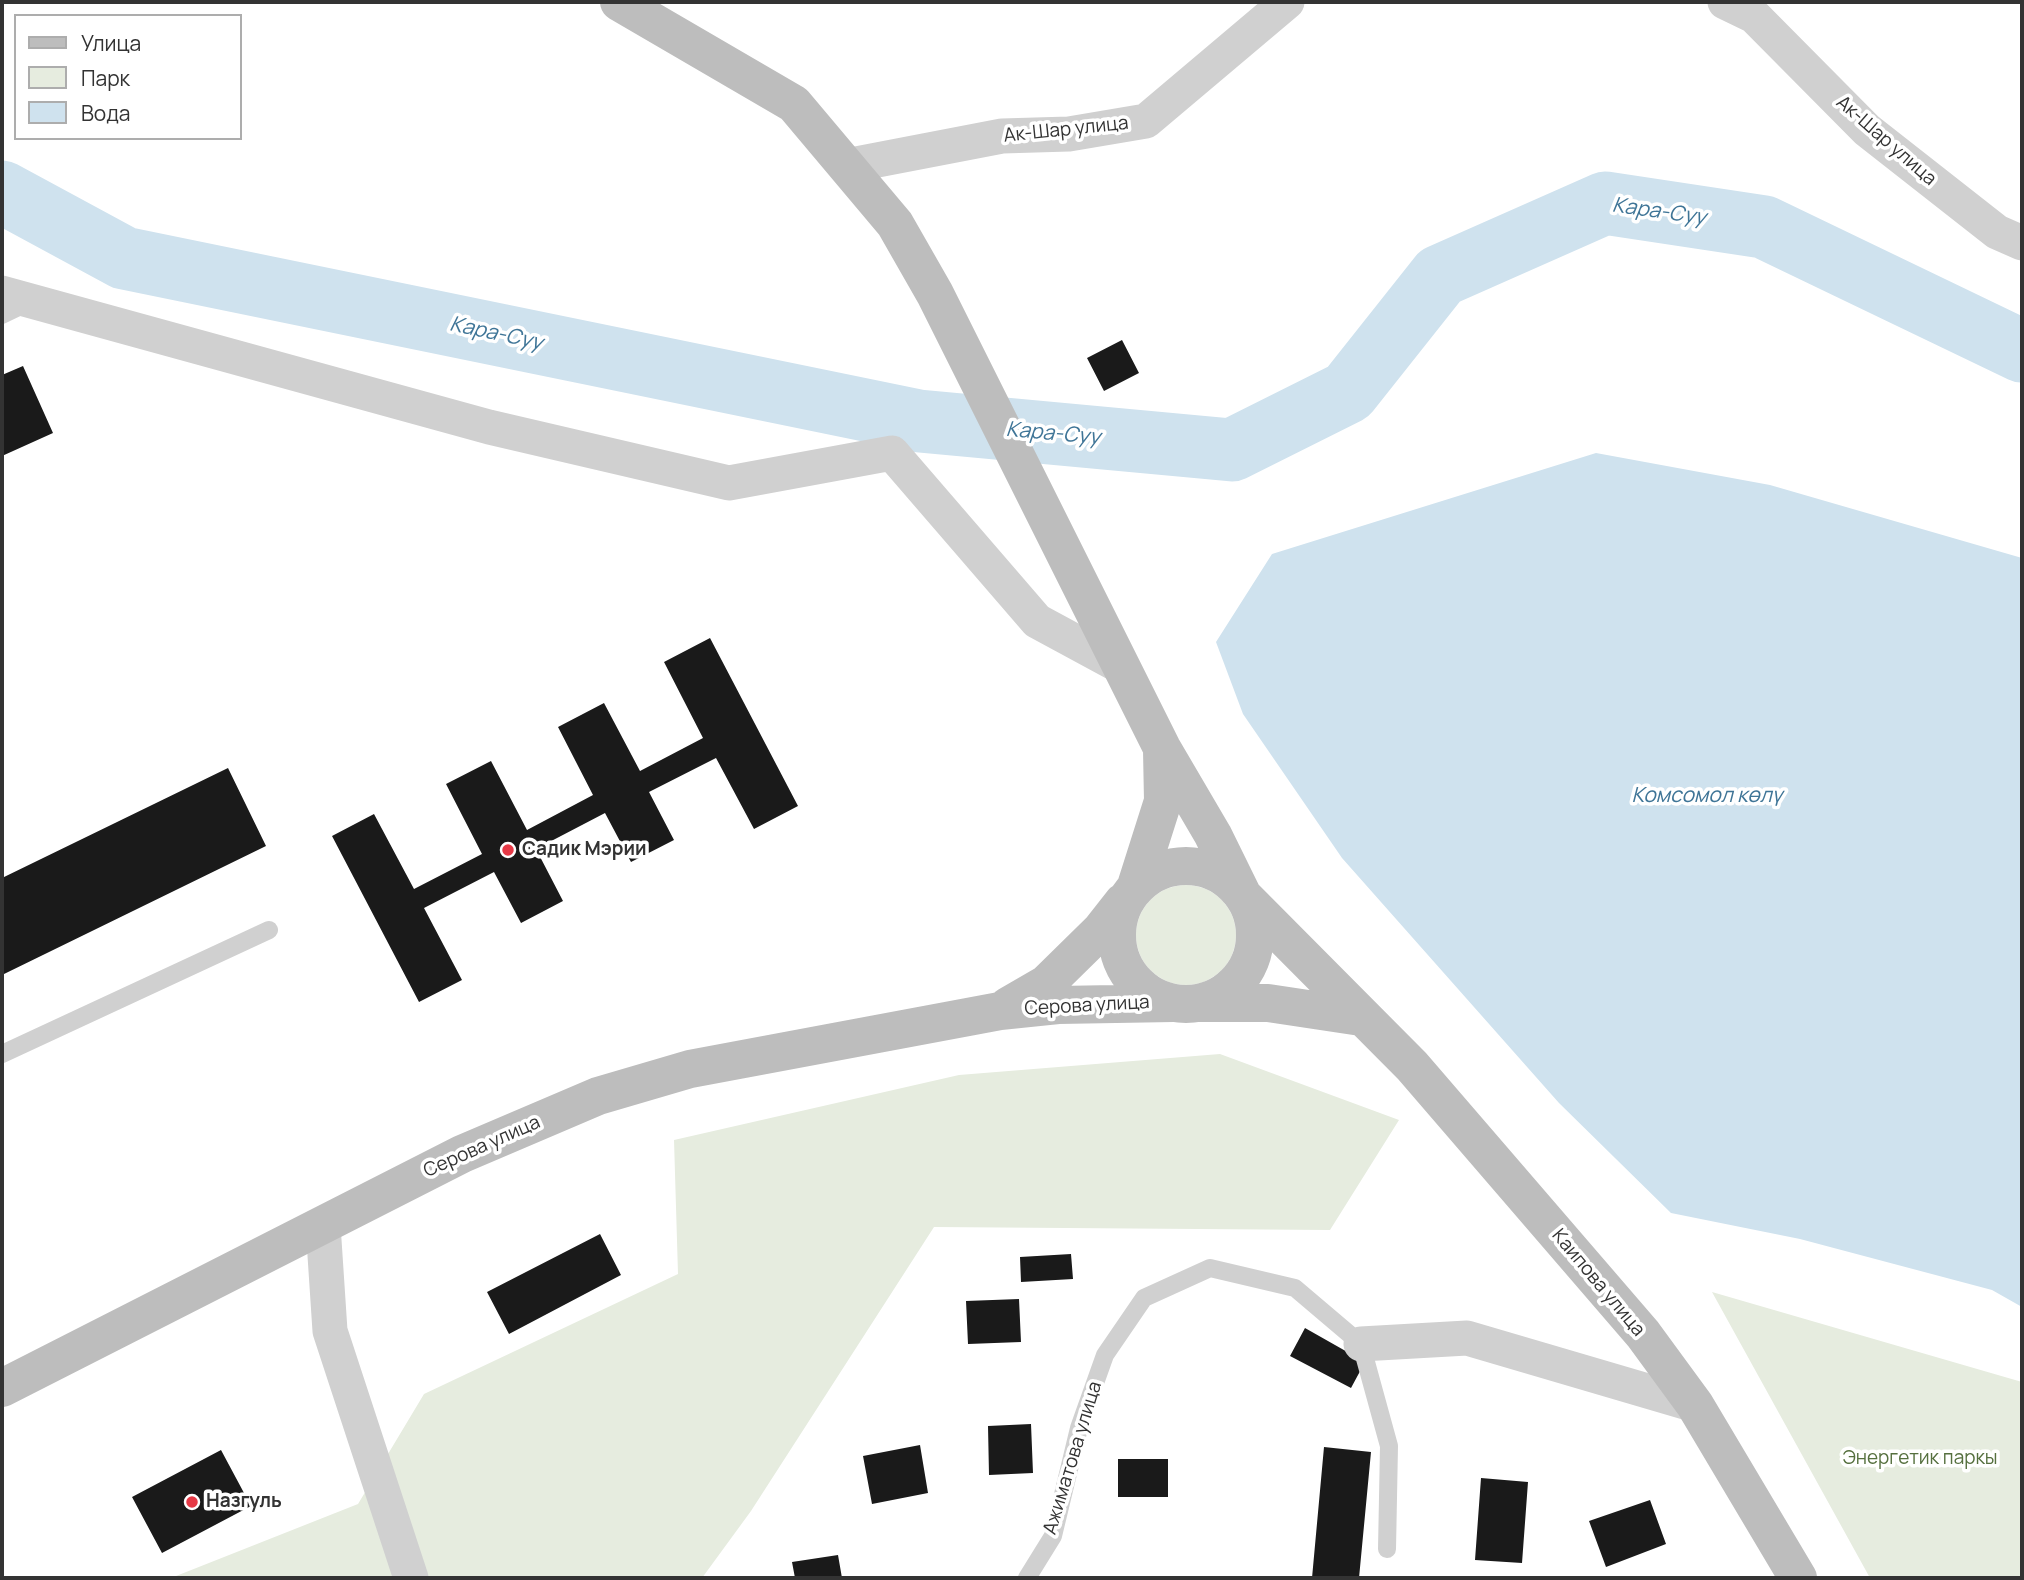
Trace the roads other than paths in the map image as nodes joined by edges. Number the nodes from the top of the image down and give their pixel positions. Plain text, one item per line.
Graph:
1 (619, 2) edge
2 (1287, 2) edge
3 (1725, 2) edge
4 (846, 166) junction
5 (2022, 243) edge
6 (11, 303) edge
7 (1122, 667) junction
8 (1162, 748) junction
9 (1133, 890) junction
10 (1243, 896) junction
11 (269, 930) dead end
12 (1187, 1003) junction
13 (1000, 1011) junction
14 (1361, 1017) junction
15 (2, 1054) edge
16 (323, 1225) junction
17 (1361, 1344) junction
18 (2, 1388) edge
19 (1695, 1405) junction
20 (1387, 1549) dead end
21 (411, 1578) edge
22 (1027, 1578) edge
23 (1798, 1578) edge

1 - 4 main road
2 - 4 street, Ак-Шар улица
3 - 5 street, Ак-Шар улица
4 - 7 main road
6 - 7 street
7 - 8 main road
8 - 9 main road
8 - 10 main road
9 - 10 main road
9 - 12 main road
9 - 13 main road, Серова улица
10 - 12 main road
10 - 14 main road, Каипова улица
11 - 15 lane
12 - 13 main road, Серова улица
12 - 14 main road
13 - 16 main road, Серова улица
14 - 19 main road, Каипова улица
16 - 18 main road, Серова улица
16 - 21 street
17 - 19 street
17 - 20 lane
17 - 22 lane, Ажиматова улица
19 - 23 main road, Каипова улица

